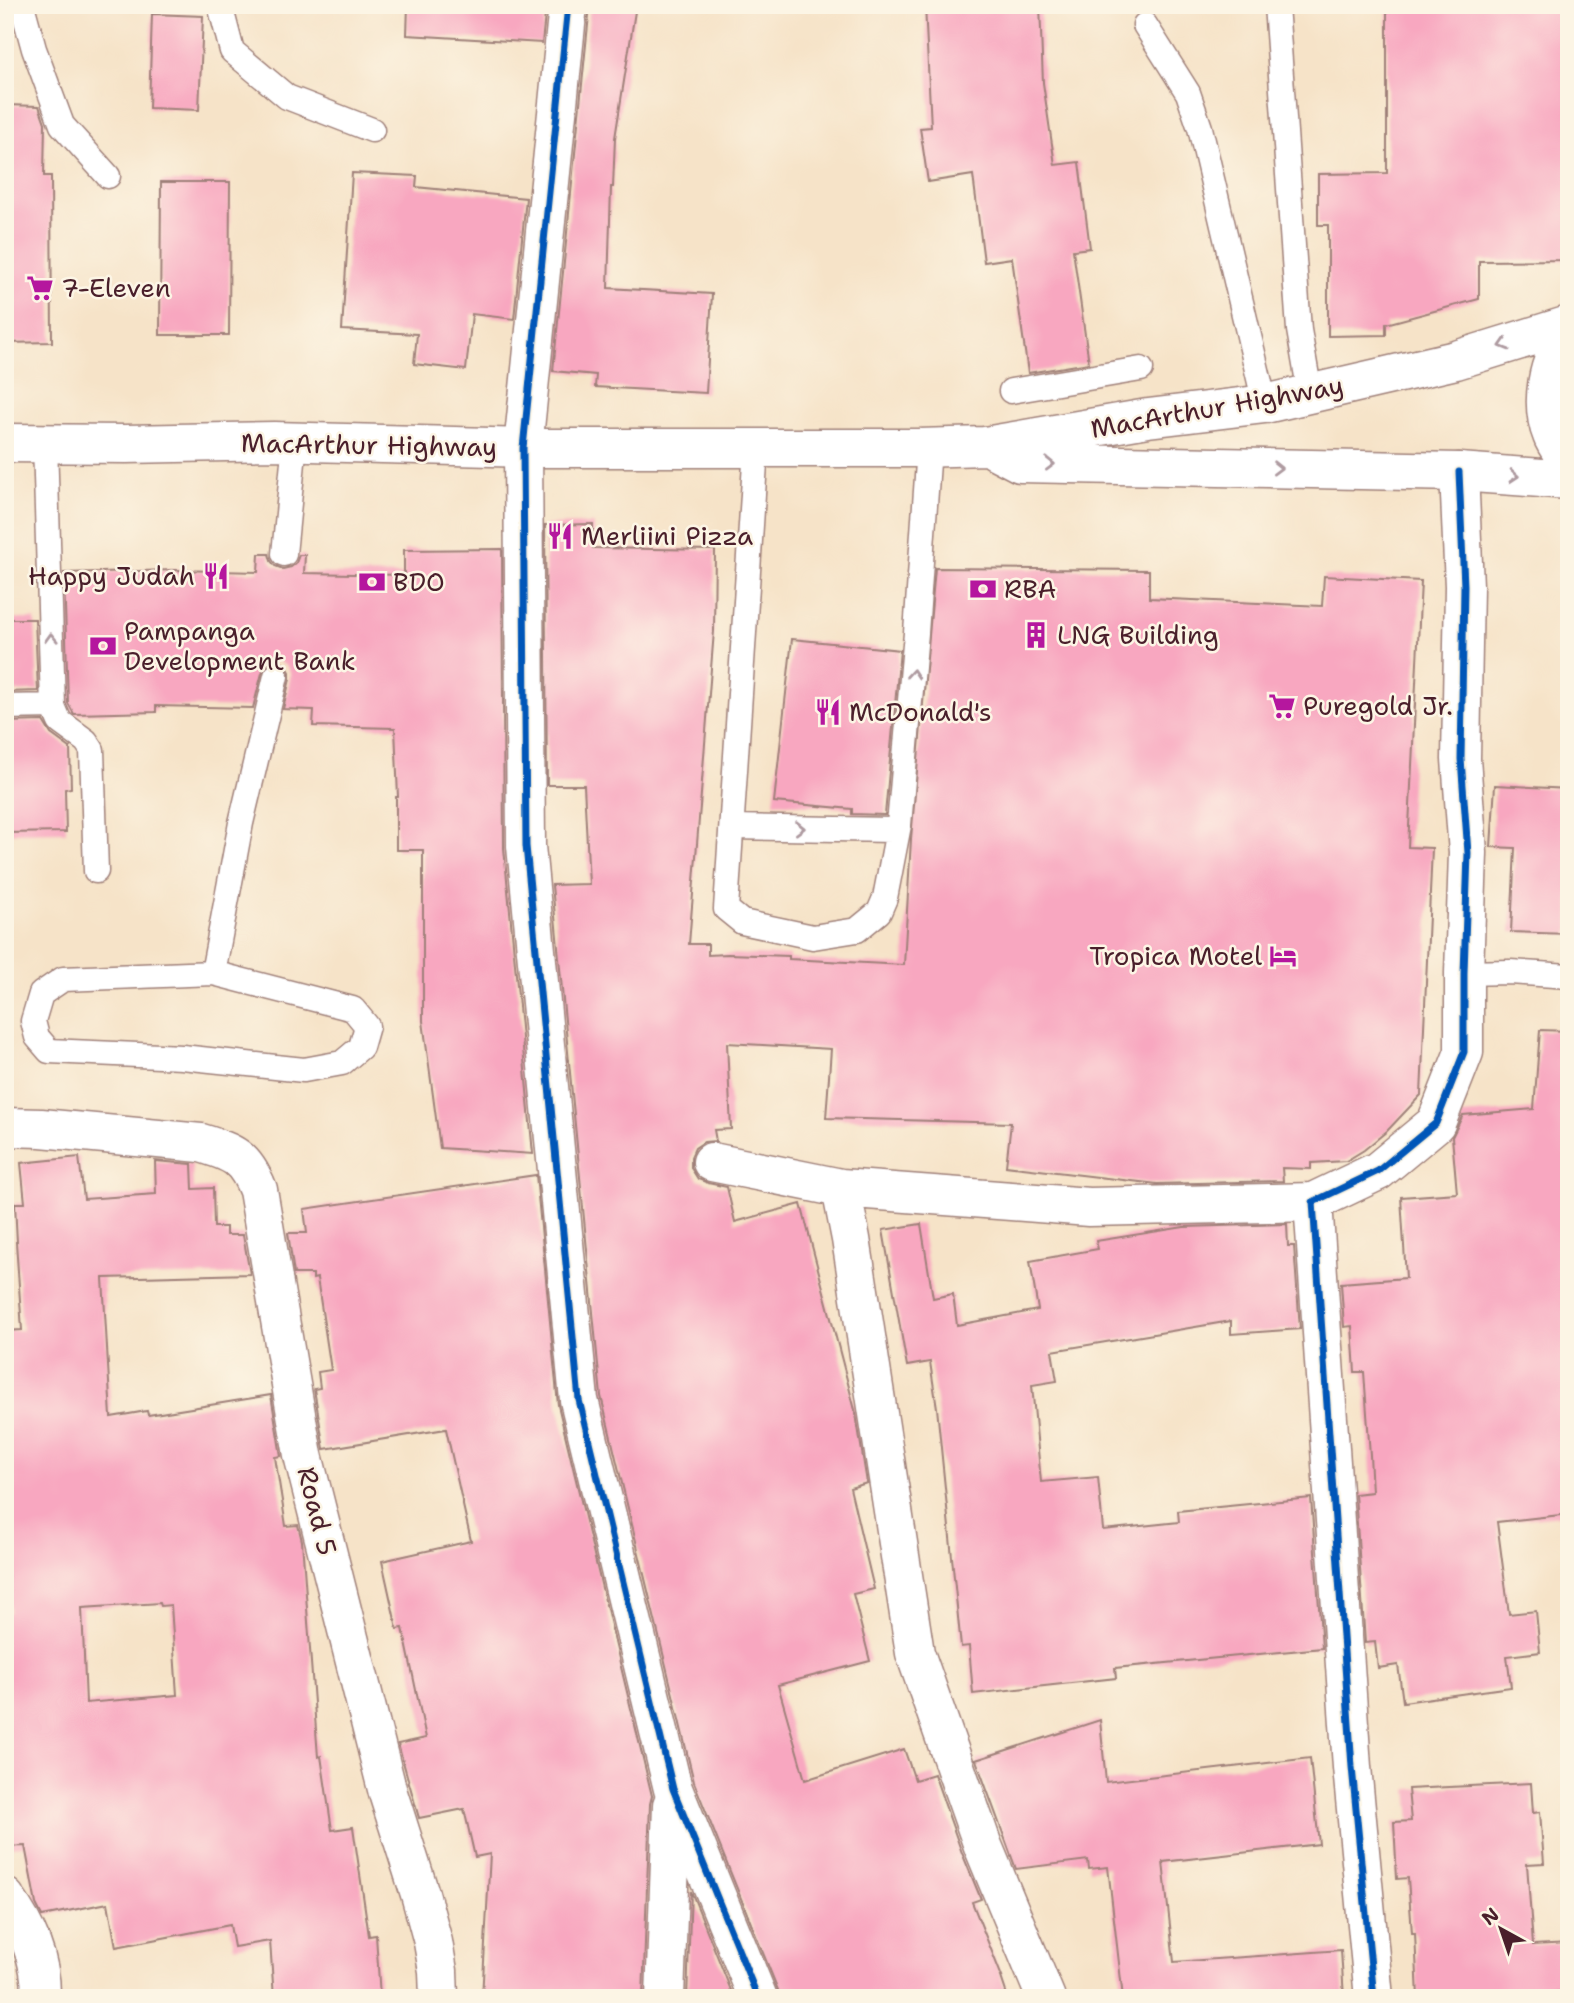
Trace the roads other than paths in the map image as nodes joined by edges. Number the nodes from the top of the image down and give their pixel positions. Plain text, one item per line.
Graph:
1 (22, 5) edge
2 (220, 5) edge
3 (569, 5) edge
4 (1276, 5) edge
5 (1145, 25) dead end
6 (372, 130) dead end
7 (108, 176) dead end
8 (1569, 325) edge
9 (1569, 337) edge
10 (1141, 369) dead end
11 (1011, 391) dead end
12 (1310, 394) junction
13 (1265, 404) junction
14 (295, 442) junction
15 (5, 443) edge
16 (45, 443) junction
17 (985, 446) junction
18 (523, 448) junction
19 (929, 448) junction
20 (756, 449) junction
21 (1569, 463) edge
22 (1459, 472) junction
23 (1569, 480) edge
24 (284, 554) dead end
25 (276, 676) dead end
26 (53, 706) junction
27 (5, 707) edge
28 (899, 825) junction
29 (732, 828) junction
30 (96, 871) dead end
31 (213, 973) junction
32 (1464, 973) junction
33 (1569, 976) edge
34 (5, 1127) edge
35 (712, 1163) dead end
36 (841, 1188) junction
37 (1313, 1202) junction
38 (673, 1789) junction
39 (5, 1897) edge
40 (21, 1956) edge
41 (41, 1998) edge
42 (439, 1998) edge
43 (664, 1998) edge
44 (758, 1998) edge
45 (1046, 1998) edge
46 (1374, 1998) edge

1 - 7 lane
2 - 6 lane
3 - 18 main road
4 - 12 lane
5 - 13 lane
8 -> 12 main road, MacArthur Highway
9 - 21 main road
10 - 11 lane
12 - 13 main road, MacArthur Highway
13 - 17 main road, MacArthur Highway
14 - 16 main road, MacArthur Highway
14 - 18 main road, MacArthur Highway
14 - 24 lane
15 - 16 main road, MacArthur Highway
26 -> 16 lane
17 - 19 main road, MacArthur Highway
17 -> 22 main road, MacArthur Highway
18 - 20 main road, MacArthur Highway
18 - 38 main road
19 - 20 main road, MacArthur Highway
28 -> 19 lane
20 - 29 lane
22 -> 23 main road, MacArthur Highway
22 - 32 main road
25 - 31 lane
26 - 27 lane
26 - 30 lane
29 -> 28 lane
28 - 29 lane
31 - 31 lane
32 - 33 lane
32 - 37 main road
34 - 42 main road, Road 5
35 - 36 main road
36 - 37 main road
36 - 45 main road
37 - 46 main road
38 - 43 main road
38 - 44 main road
39 - 40 main road
40 - 41 main road

